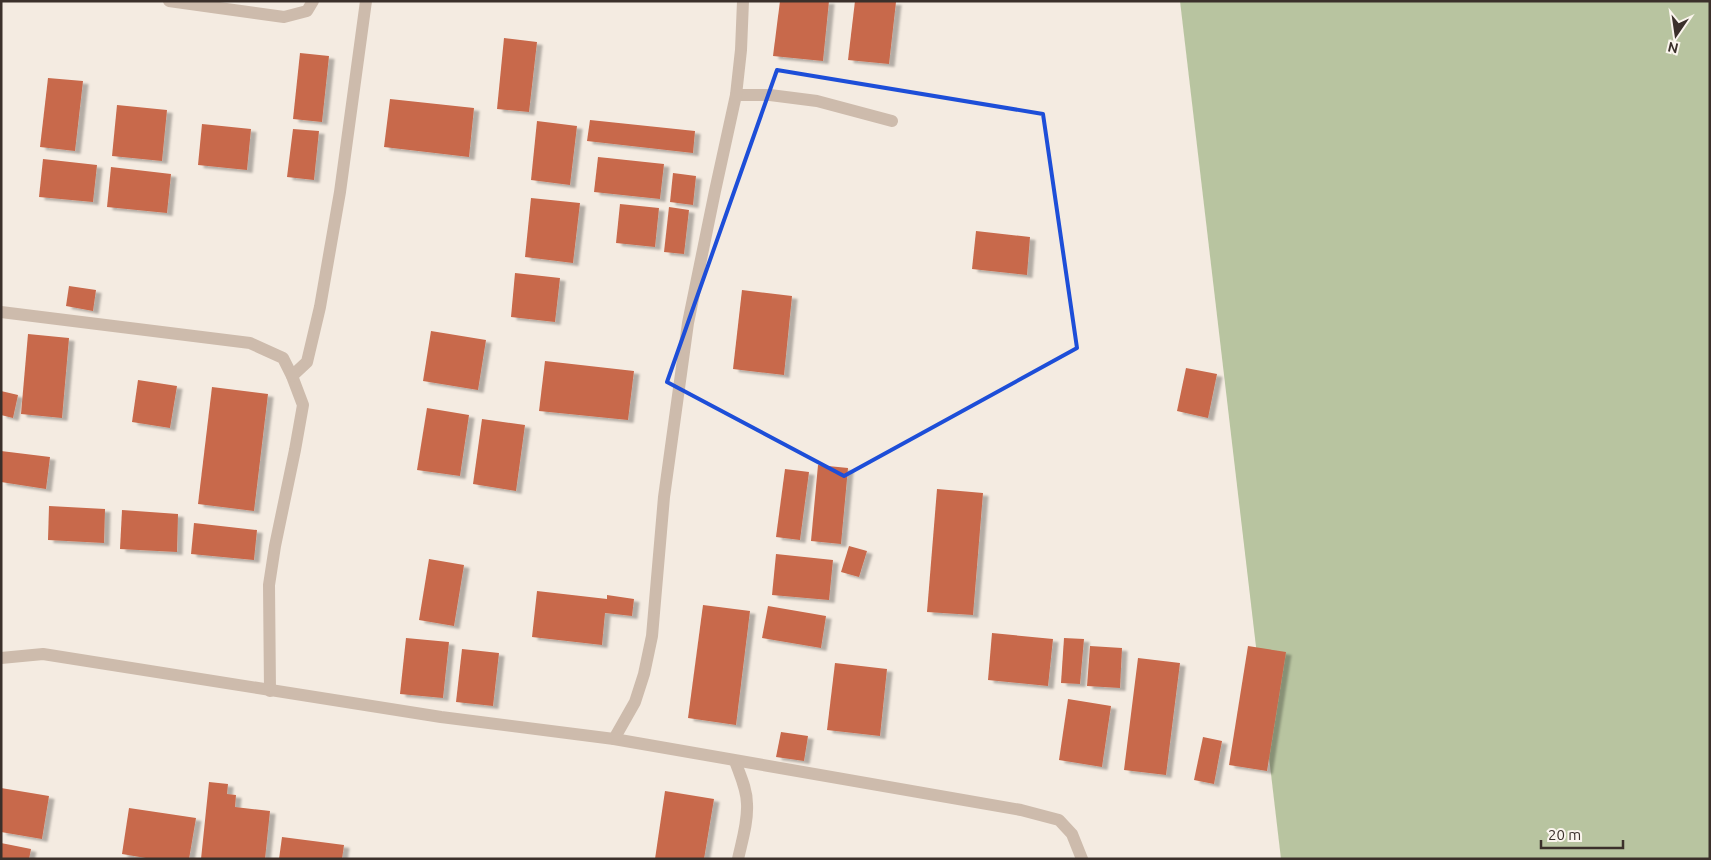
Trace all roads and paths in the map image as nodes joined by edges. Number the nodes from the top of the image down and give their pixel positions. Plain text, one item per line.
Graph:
1 (170, 1) edge
2 (313, 1) edge
3 (366, 1) edge
4 (743, 1) edge
5 (736, 95) junction
6 (892, 121) dead end
7 (1, 312) edge
8 (292, 376) junction
9 (1, 658) edge
10 (270, 691) junction
11 (614, 739) junction
12 (735, 761) junction
13 (738, 859) edge
14 (1082, 859) edge

1 - 2 street
3 - 8 street
4 - 5 street
5 - 6 street
5 - 11 street
7 - 8 street
8 - 10 street
9 - 10 street
10 - 11 street
11 - 12 street
12 - 13 street
12 - 14 street

